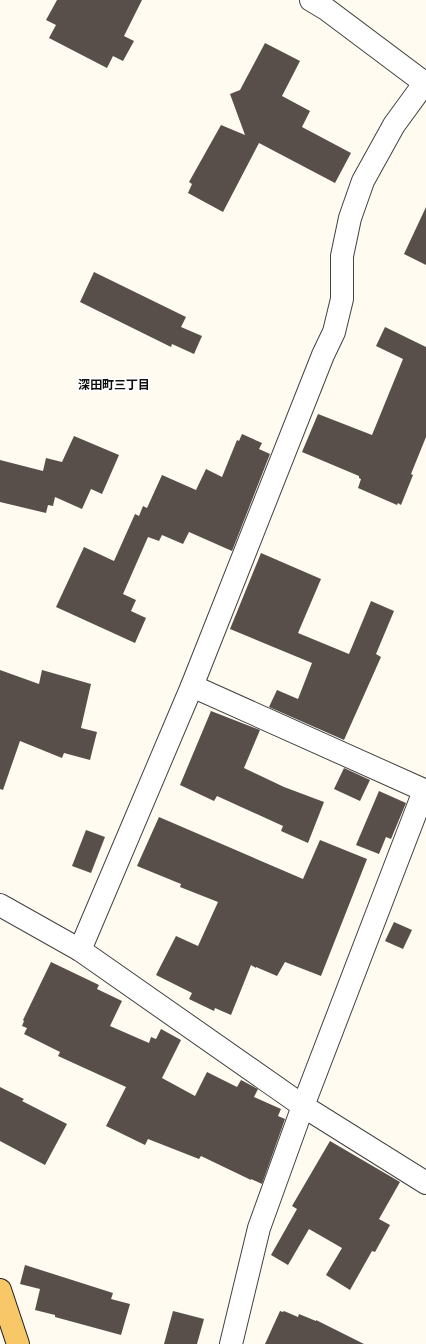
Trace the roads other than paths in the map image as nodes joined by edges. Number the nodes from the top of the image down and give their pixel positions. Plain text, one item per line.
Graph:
1 (310, 0) edge
2 (426, 83) edge
3 (192, 686) junction
4 (425, 791) edge
5 (0, 905) edge
6 (80, 950) junction
7 (303, 1106) junction
8 (426, 1183) edge
9 (0, 1290) edge
10 (18, 1344) edge
11 (231, 1344) edge

1 - 2 street
2 - 3 street
3 - 4 street
3 - 6 street
4 - 7 street
5 - 6 street
6 - 7 street
7 - 8 street
7 - 11 street
9 - 10 main road

